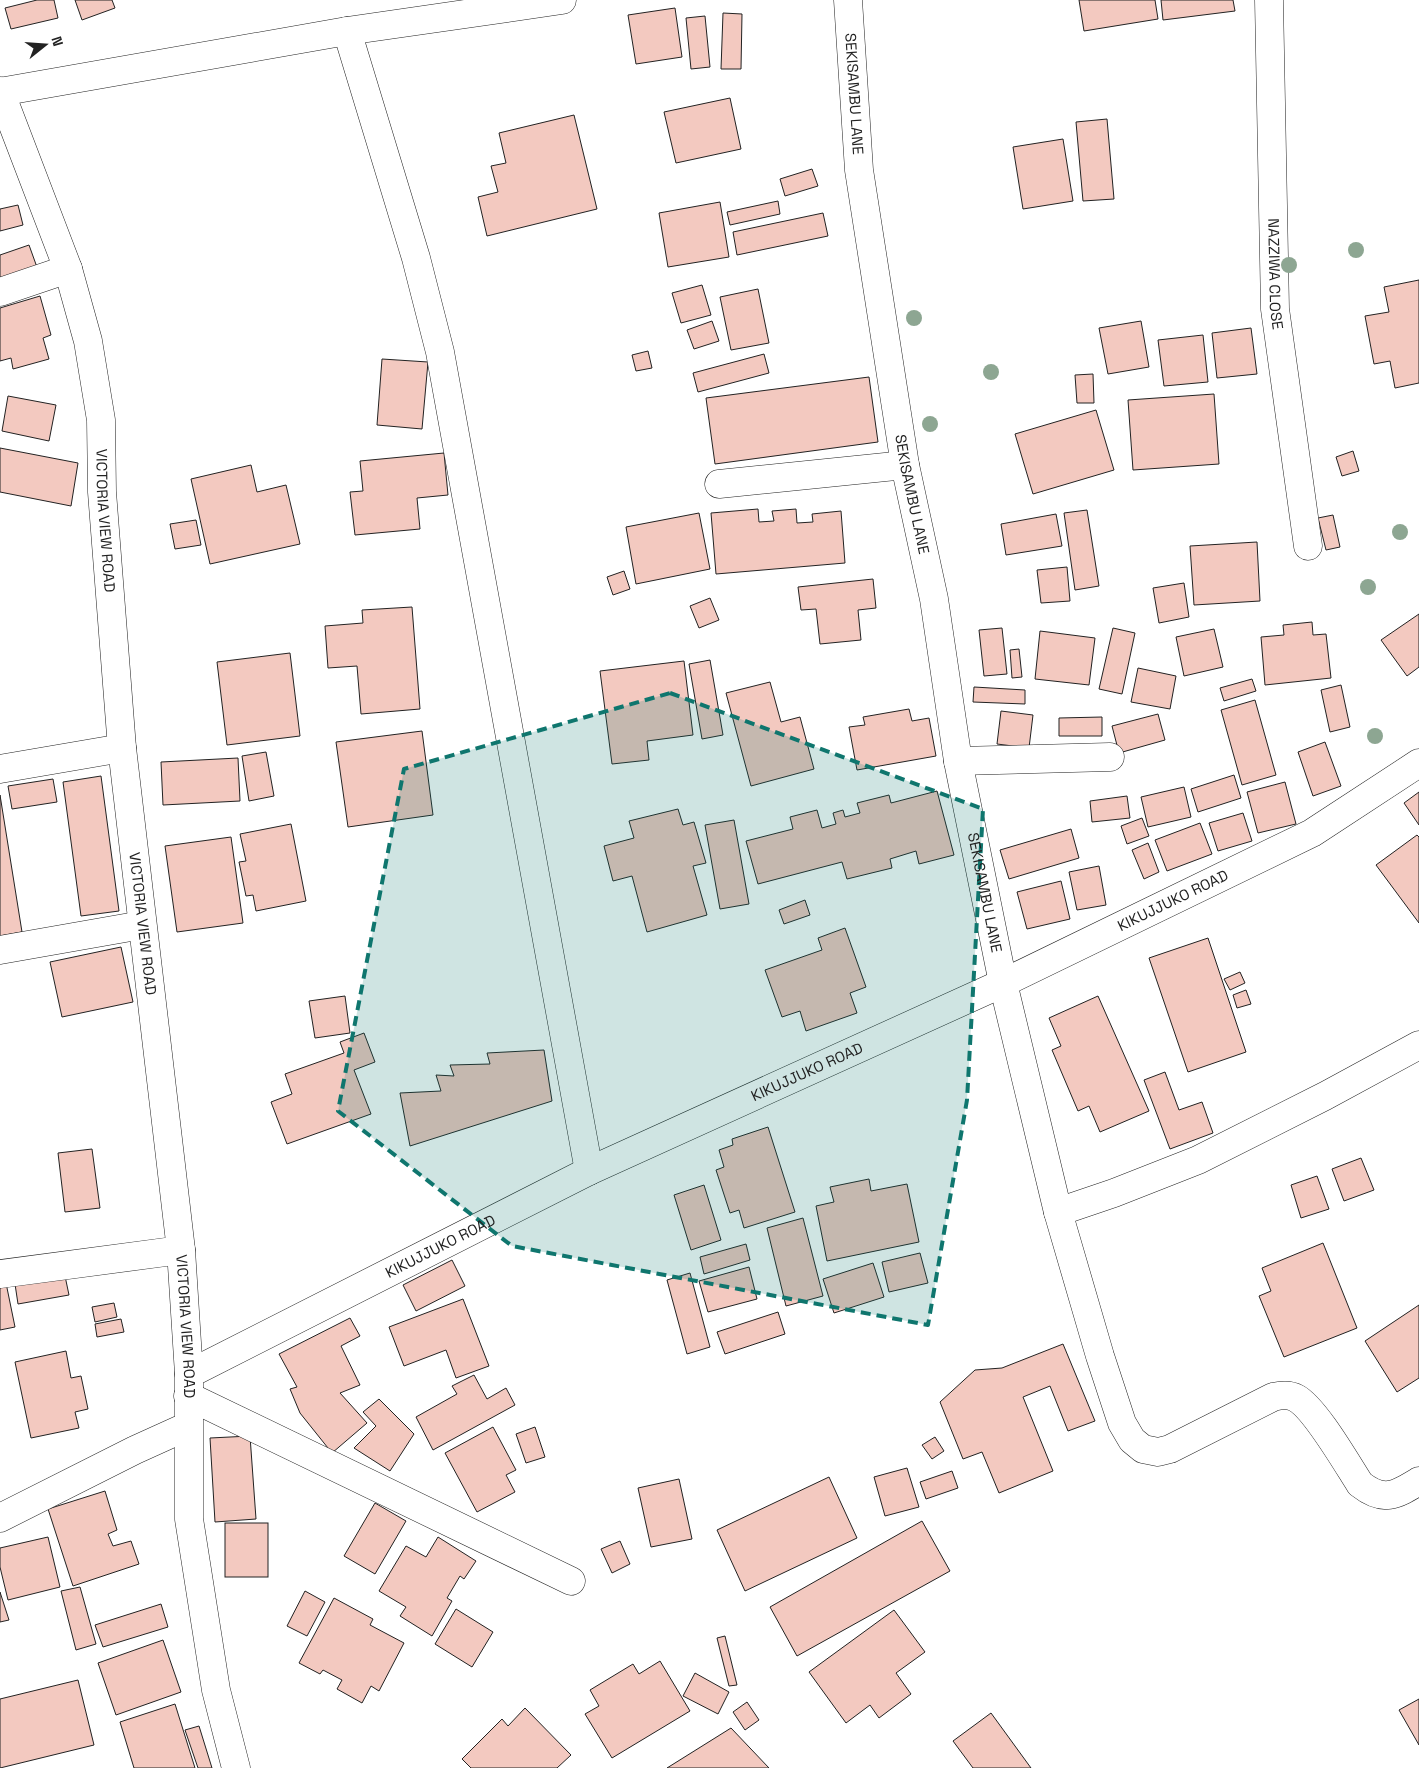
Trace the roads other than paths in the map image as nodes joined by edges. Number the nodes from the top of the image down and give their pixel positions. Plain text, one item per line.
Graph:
1 (562, 0) edge
2 (848, 0) edge
3 (1269, 0) edge
4 (347, 31) junction
5 (0, 92) edge
6 (68, 269) junction
7 (0, 292) edge
8 (905, 465) junction
9 (719, 484) dead end
10 (1308, 546) dead end
11 (122, 748) junction
12 (1110, 757) dead end
13 (958, 761) junction
14 (1419, 763) edge
15 (0, 770) edge
16 (142, 925) junction
17 (0, 950) edge
18 (1003, 983) junction
19 (1419, 1045) edge
20 (590, 1171) junction
21 (1058, 1212) junction
22 (181, 1250) junction
23 (0, 1274) edge
24 (188, 1385) junction
25 (188, 1426) junction
26 (1419, 1481) edge
27 (0, 1518) edge
28 (571, 1581) dead end
29 (236, 1768) edge

1 - 4 street
2 - 8 street, SEKISAMBU LANE
3 - 10 street, NAZZIWA CLOSE
4 - 5 street
4 - 20 street
5 - 6 street, VICTORIA VIEW ROAD
6 - 7 street
6 - 11 street, VICTORIA VIEW ROAD
8 - 9 street
8 - 13 street, SEKISAMBU LANE
11 - 15 street
11 - 16 street, VICTORIA VIEW ROAD
12 - 13 street
13 - 18 street, SEKISAMBU LANE
14 - 18 street, KIKUJJUKO ROAD
16 - 17 street
16 - 22 street, VICTORIA VIEW ROAD
18 - 20 street, KIKUJJUKO ROAD
18 - 21 street, SEKISAMBU LANE
19 - 21 street
20 - 24 street, KIKUJJUKO ROAD
21 - 26 street, SEKISAMBU LANE
22 - 23 street
22 - 24 street, VICTORIA VIEW ROAD
24 - 25 street, VICTORIA VIEW ROAD
24 - 28 street
25 - 27 street
25 - 29 street, VICTORIA VIEW ROAD

